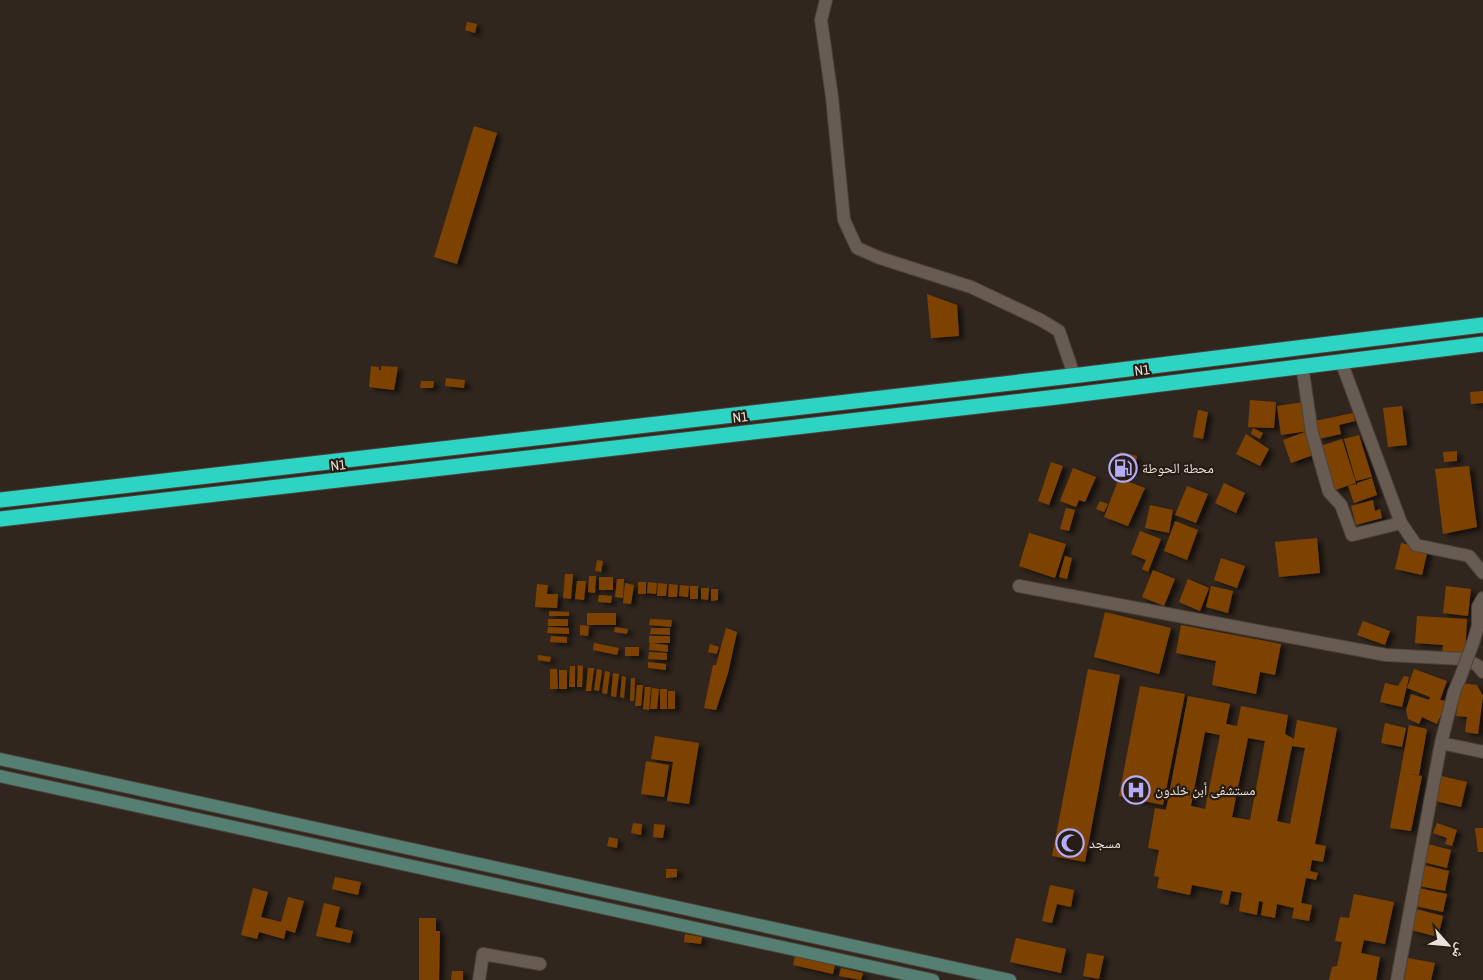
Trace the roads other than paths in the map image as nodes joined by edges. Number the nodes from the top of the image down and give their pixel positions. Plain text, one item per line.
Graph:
1 (826, 0) edge
2 (1483, 324) edge
3 (1483, 344) edge
4 (1341, 361) junction
5 (1302, 365) junction
6 (1074, 375) junction
7 (0, 500) edge
8 (0, 519) edge
9 (1401, 523) junction
10 (1483, 573) edge
11 (1020, 586) dead end
12 (1483, 598) edge
13 (1483, 672) edge
14 (1441, 743) junction
15 (1483, 752) edge
16 (0, 759) edge
17 (0, 776) edge
18 (269, 817) junction
19 (266, 833) junction
20 (540, 964) dead end
21 (971, 976) edge
22 (479, 980) edge
23 (933, 980) edge
24 (1010, 980) edge
25 (1397, 980) edge

1 - 6 street
2 - 6 highway, N1
3 - 4 highway, N1 / N1
4 - 5 highway, N1 / N1
4 - 9 street
5 - 8 highway, N1 / N1
5 - 9 street
6 - 7 highway, N1
9 - 10 street
11 - 13 street
12 - 14 street, bridge
14 - 15 street
14 - 25 street
16 - 18 main road
17 - 19 main road
18 - 19 main road
18 - 21 main road
19 - 23 main road
20 - 22 street
21 - 24 main road

